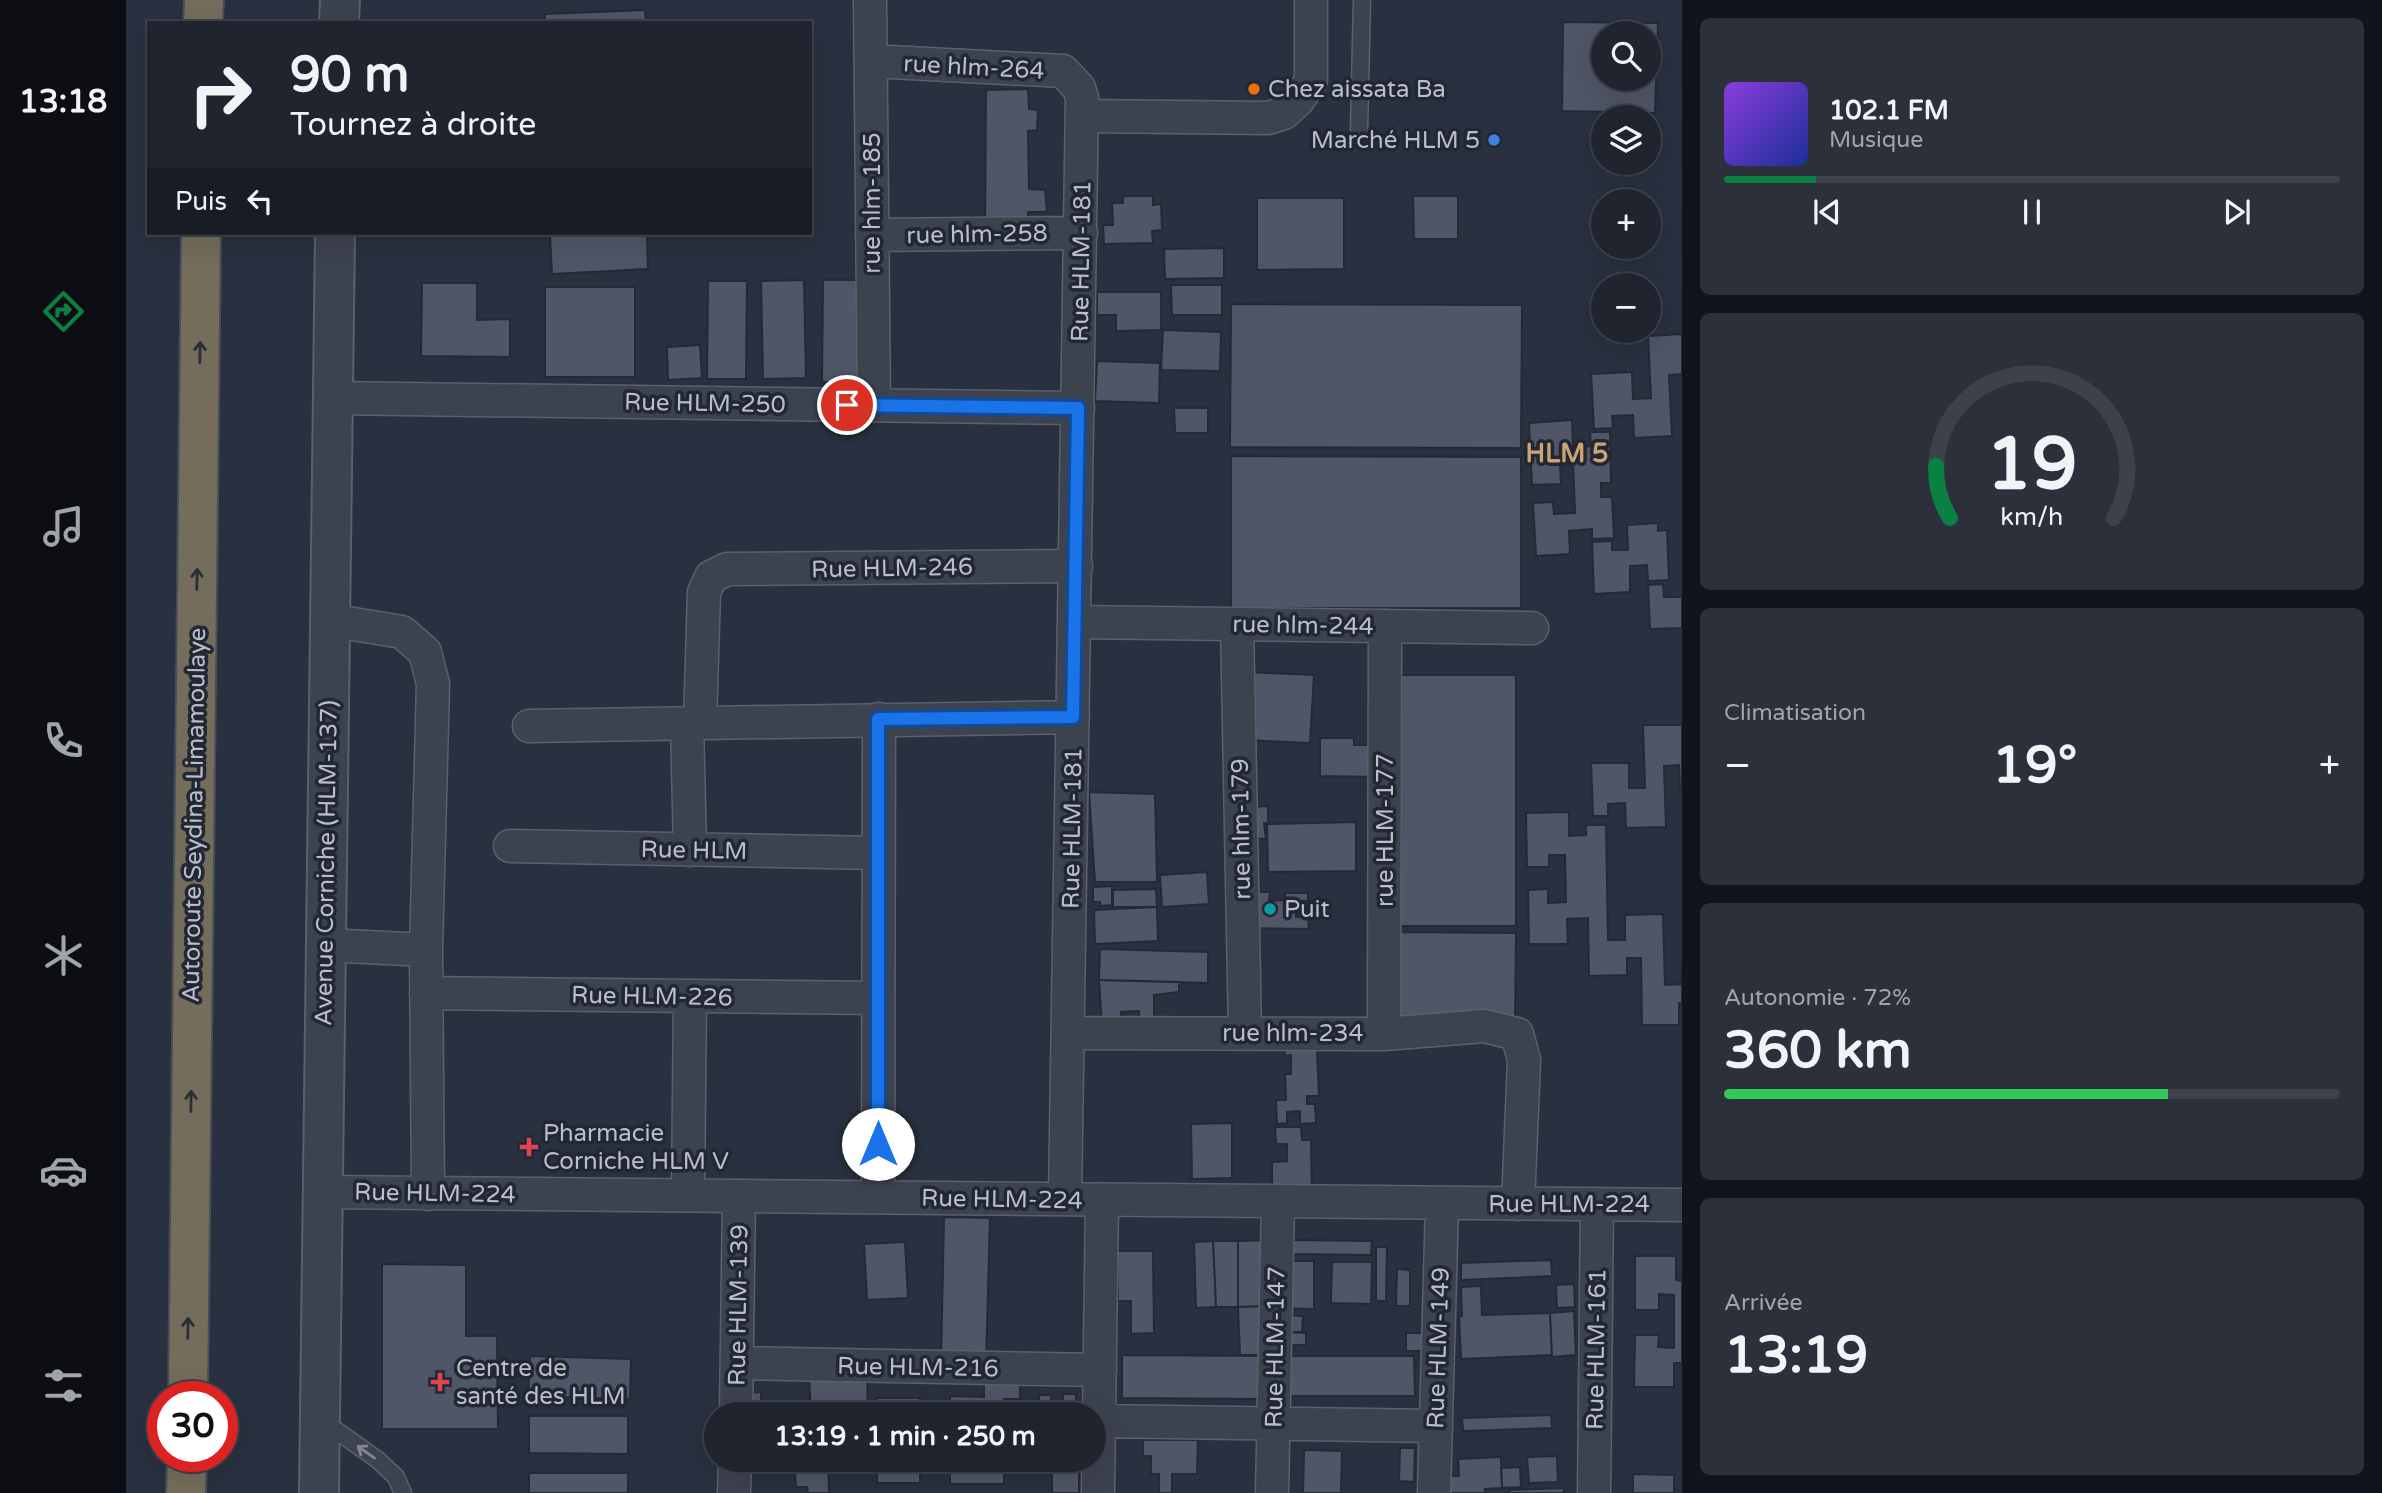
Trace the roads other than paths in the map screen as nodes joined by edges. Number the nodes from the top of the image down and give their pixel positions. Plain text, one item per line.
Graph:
1 (204, 0) edge
2 (340, 0) edge
3 (870, 0) edge
4 (1311, 0) edge
5 (1362, 0) edge
6 (204, 21) edge
7 (339, 21) edge
8 (871, 61) junction
9 (1074, 80) joint
10 (1083, 116) junction
11 (1359, 131) dead end
12 (1081, 233) junction
13 (201, 235) edge
14 (335, 235) edge
15 (872, 235) junction
16 (332, 398) junction
17 (874, 405) junction
18 (1078, 408) junction
19 (1076, 566) junction
20 (330, 620) junction
21 (1075, 622) junction
22 (1237, 624) junction
23 (1385, 626) junction
24 (1532, 628) dead end
25 (1073, 717) junction
26 (878, 719) junction
27 (694, 722) junction
28 (529, 726) dead end
29 (510, 846) dead end
30 (690, 850) junction
31 (878, 853) junction
32 (325, 945) junction
33 (426, 950) junction
34 (426, 993) junction
35 (690, 996) junction
36 (878, 998) junction
37 (1068, 1033) junction
38 (1245, 1033) junction
39 (1384, 1034) junction
40 (323, 1192) junction
41 (428, 1194) junction
42 (688, 1195) junction
43 (739, 1196) junction
44 (878, 1197) junction
45 (1065, 1199) junction
46 (1102, 1199) junction
47 (1278, 1201) junction
48 (1442, 1203) junction
49 (1518, 1204) junction
50 (1597, 1204) junction
51 (1682, 1205) edge
52 (737, 1363) junction
53 (1100, 1370) junction
54 (188, 1381) edge
55 (736, 1402) edge
56 (1099, 1402) edge
57 (320, 1420) junction
58 (1106, 1421) edge
59 (1273, 1423) junction
60 (1436, 1426) junction
61 (187, 1472) edge
62 (734, 1472) edge
63 (1098, 1472) edge
64 (187, 1493) edge
65 (319, 1493) edge
66 (402, 1493) edge
67 (734, 1493) edge
68 (1098, 1493) edge
69 (1272, 1493) edge
70 (1434, 1493) edge
71 (1594, 1493) edge

1 - 6 highway
2 - 7 street
3 - 8 street, rue hlm-185
4 - 10 street
5 - 11 lane
8 - 9 street, rue hlm-264
8 - 15 street, rue hlm-185
9 - 10 street, Rue HLM-181
10 - 12 street, Rue HLM-181
12 - 15 street, rue hlm-258
12 - 18 street, Rue HLM-181
54 -> 13 highway, Autoroute Seydina-Limamoulaye
14 - 16 street, Avenue Corniche (HLM-137)
15 - 17 street, rue hlm-185
16 - 17 street, Rue HLM-250
16 - 20 street, Avenue Corniche (HLM-137)
17 - 18 street, Rue HLM-250
18 - 19 street, Rue HLM-181
19 - 21 street, Rue HLM-181
19 - 27 street, Rue HLM-246
20 - 32 street, Avenue Corniche (HLM-137)
20 - 33 street
21 - 22 street, rue hlm-244
21 - 25 street, Rue HLM-181
22 - 23 street, rue hlm-244
22 - 38 street, rue hlm-179
23 - 24 street, rue hlm-244
23 - 39 street, rue HLM-177
25 - 26 street
25 - 37 street, Rue HLM-181
26 - 27 street
26 - 31 street
27 - 28 street
27 - 30 street
29 - 30 street, Rue HLM
30 - 31 street, Rue HLM
31 - 36 street
32 - 33 street
32 - 40 street, Avenue Corniche (HLM-137)
33 - 34 street
34 - 35 street, Rue HLM-226
34 - 41 street
35 - 36 street, Rue HLM-226
35 - 42 street
36 - 44 street
37 - 38 street, rue hlm-234
37 - 45 street, Rue HLM-181
38 - 39 street, rue hlm-234
39 - 49 street, rue hlm-234
40 - 41 street, Rue HLM-224
40 - 57 street, Avenue Corniche (HLM-137)
41 - 42 street, Rue HLM-224
42 - 43 street, Rue HLM-224
43 - 44 street, Rue HLM-224
43 - 52 street, Rue HLM-139
44 - 45 street, Rue HLM-224
45 - 46 street, Rue HLM-224
46 - 47 street, Rue HLM-224
46 - 53 street
47 - 48 street, Rue HLM-224
47 - 59 street, Rue HLM-147
48 - 49 street, Rue HLM-224
48 - 60 street, Rue HLM-149
49 - 50 street, Rue HLM-224
50 - 51 street, Rue HLM-224
50 - 71 street, Rue HLM-161
52 - 53 street, Rue HLM-216
52 - 55 street, Rue HLM-139
53 - 56 street
57 - 65 street, Avenue Corniche (HLM-137)
66 -> 57 lane
58 - 59 street
59 - 60 street
59 - 69 street, Rue HLM-147
60 - 70 street, Rue HLM-149
61 - 64 highway
62 - 67 street
63 - 68 street

